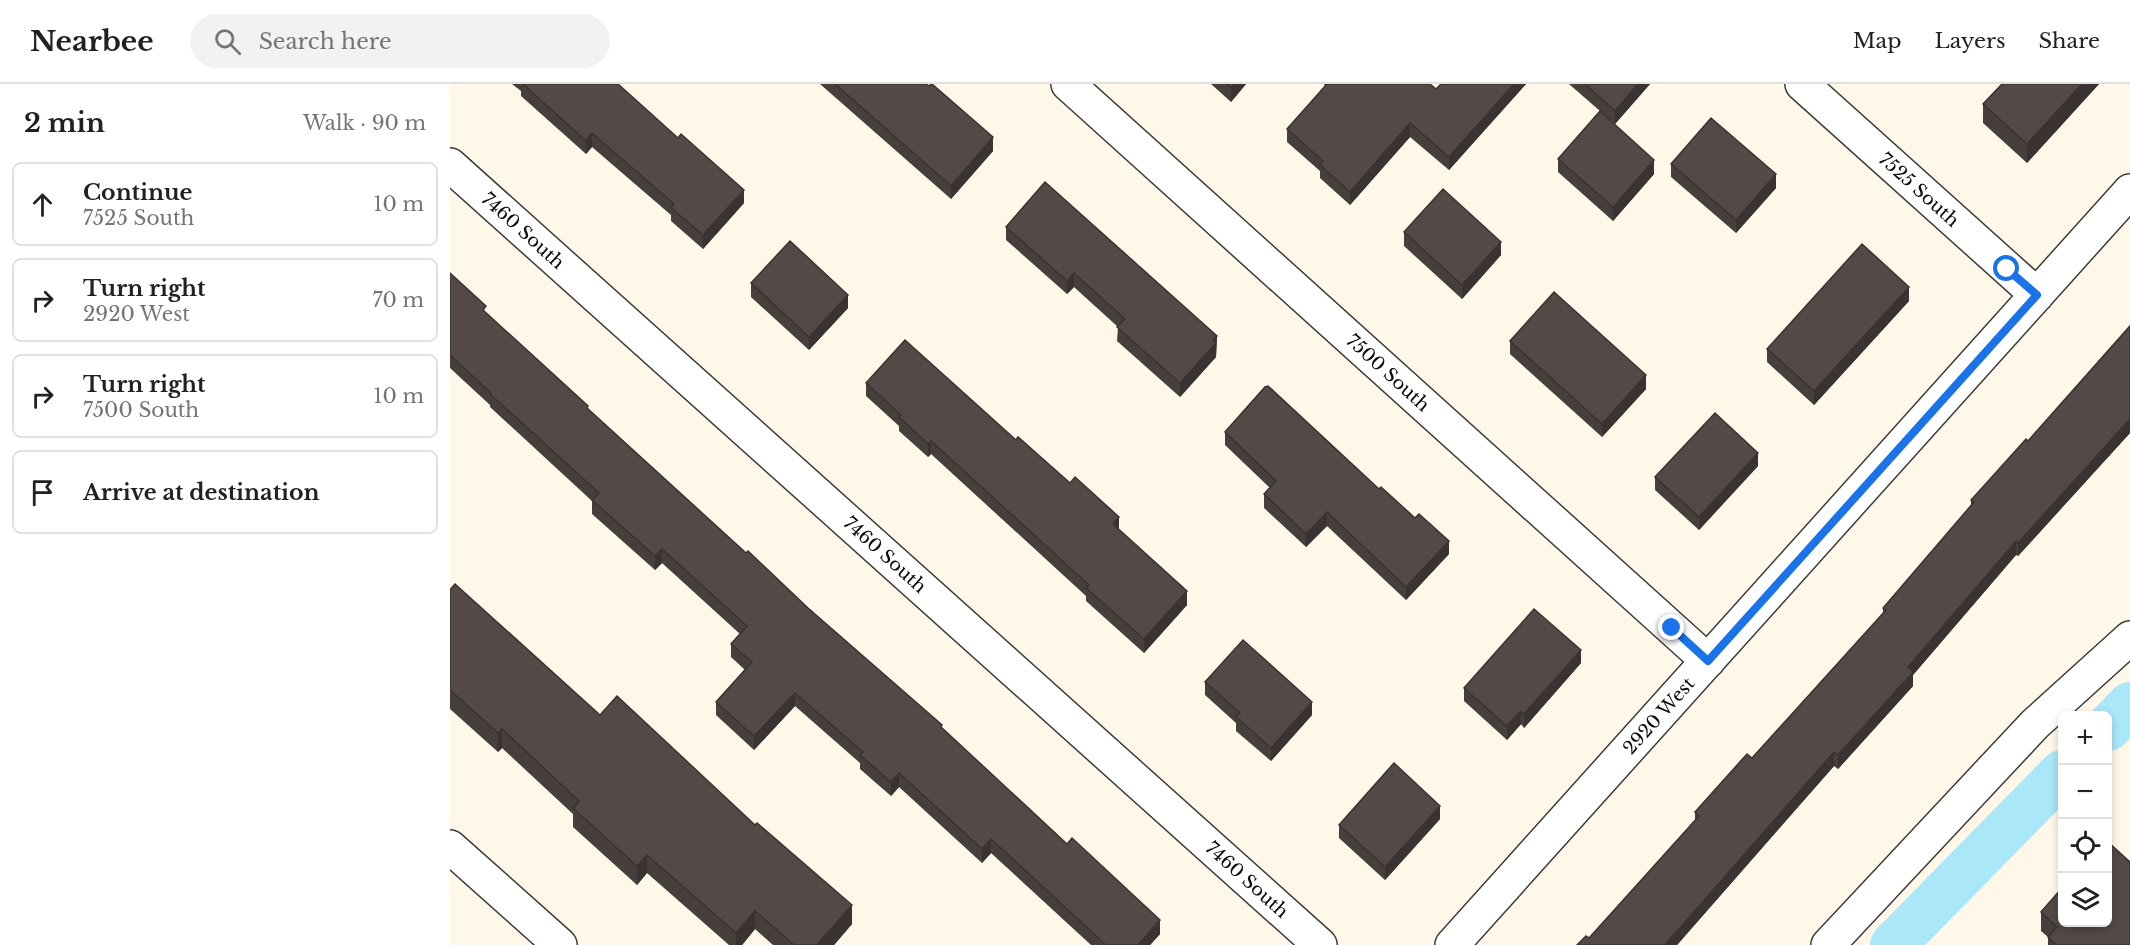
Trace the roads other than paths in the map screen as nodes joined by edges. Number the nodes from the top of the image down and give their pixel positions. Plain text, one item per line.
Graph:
1 (1068, 84) edge
2 (1802, 84) edge
3 (450, 165) edge
4 (2130, 191) edge
5 (2037, 295) junction
6 (2130, 638) edge
7 (1708, 661) junction
8 (450, 847) edge
9 (560, 945) edge
10 (1320, 945) edge
11 (1452, 945) edge
12 (1828, 945) edge

1 - 7 street, 7500 South
2 - 5 street, 7525 South
3 - 10 street, 7460 South
4 - 5 street, 2920 West
5 - 7 street, 2920 West
6 - 12 street
7 - 11 street, 2920 West
8 - 9 street

